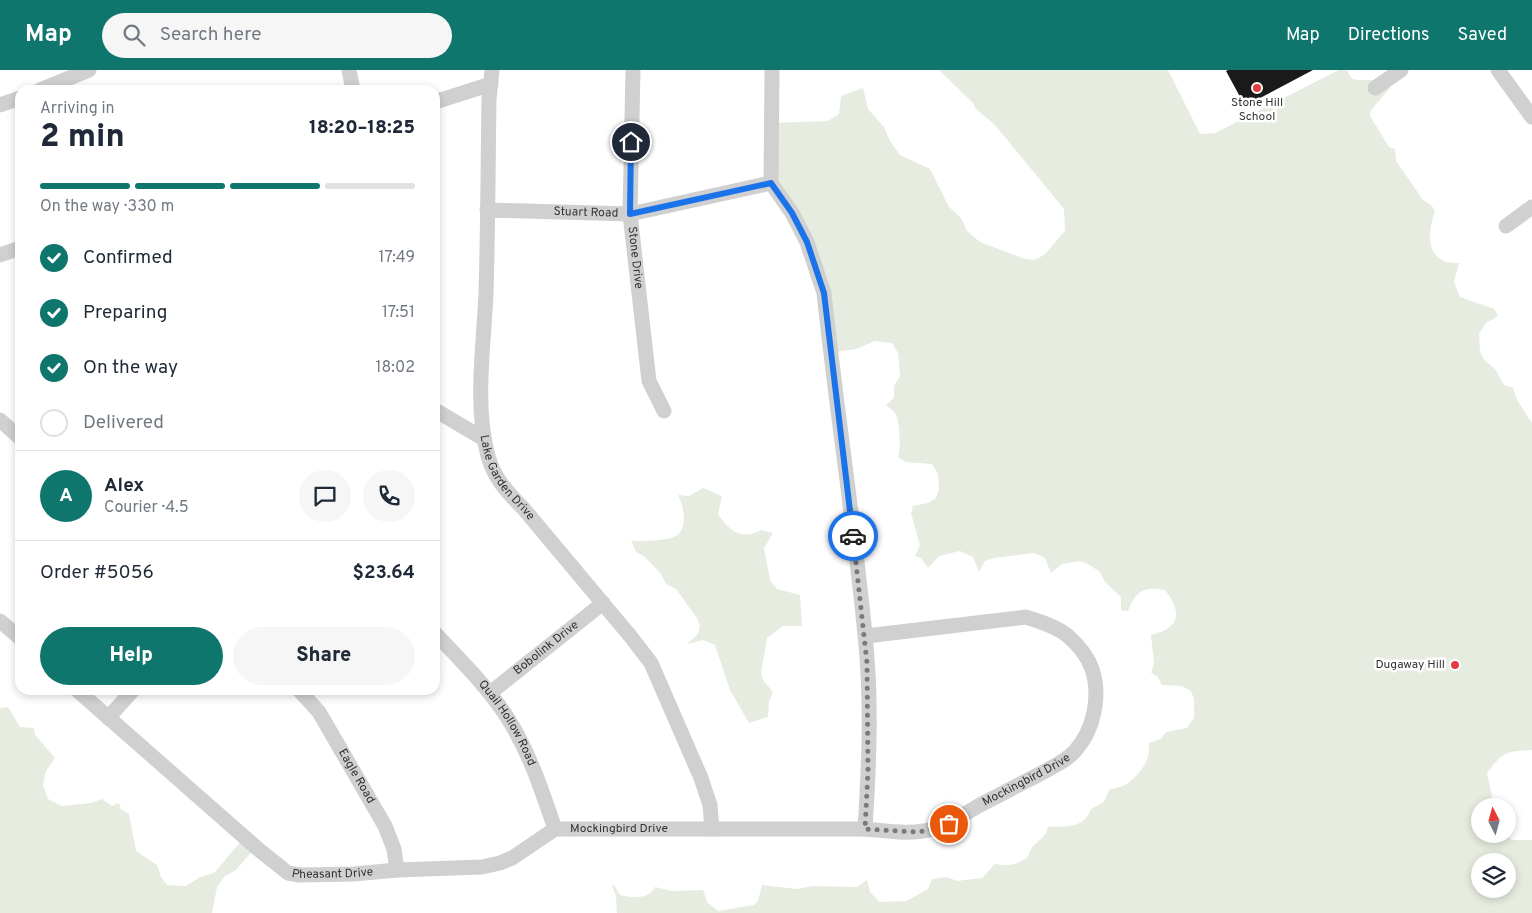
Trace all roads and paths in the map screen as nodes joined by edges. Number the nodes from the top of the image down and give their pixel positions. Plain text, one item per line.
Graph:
1 (349, 70) edge
2 (633, 70) edge
3 (772, 70) edge
4 (1400, 70) edge
5 (1498, 70) edge
6 (84, 71) edge
7 (492, 77) edge
8 (52, 85) edge
9 (352, 85) edge
10 (1375, 88) dead end
11 (15, 100) edge
12 (440, 100) edge
13 (0, 105) edge
14 (1532, 117) edge
15 (771, 183) junction
16 (1532, 207) edge
17 (488, 210) junction
18 (630, 214) junction
19 (1506, 226) dead end
20 (15, 250) edge
21 (0, 255) edge
22 (664, 411) dead end
23 (440, 413) edge
24 (0, 420) edge
25 (15, 432) edge
26 (484, 439) junction
27 (603, 603) junction
28 (0, 621) edge
29 (15, 634) edge
30 (866, 636) junction
31 (440, 638) edge
32 (490, 693) junction
33 (83, 695) edge
34 (129, 695) edge
35 (303, 695) edge
36 (108, 718) junction
37 (555, 829) junction
38 (712, 829) junction
39 (865, 829) junction
40 (398, 870) junction

1 - 9 street
2 - 18 street, Stone Drive
3 - 15 street
4 - 10 street
5 - 14 street
6 - 8 street
7 - 12 street
7 - 17 street, Lake Garden Drive
11 - 13 street
15 - 18 street, Stuart Road
15 - 30 street
16 - 19 street
17 - 18 street, Stuart Road
17 - 26 street, Lake Garden Drive
18 - 22 street, Stone Drive
20 - 21 street
23 - 26 street
24 - 25 street
26 - 27 street, Lake Garden Drive
27 - 32 street, Bobolink Drive
27 - 38 street, Lake Garden Drive
28 - 29 street
30 - 39 street
30 - 39 street, Mockingbird Drive
31 - 32 street, Quail Hollow Road
32 - 37 street, Quail Hollow Road
33 - 36 street, Pheasant Drive
34 - 36 street
35 - 40 street, Eagle Road
36 - 40 street, Pheasant Drive
37 - 38 street, Mockingbird Drive
37 - 40 street, Pheasant Drive
38 - 39 street, Mockingbird Drive

